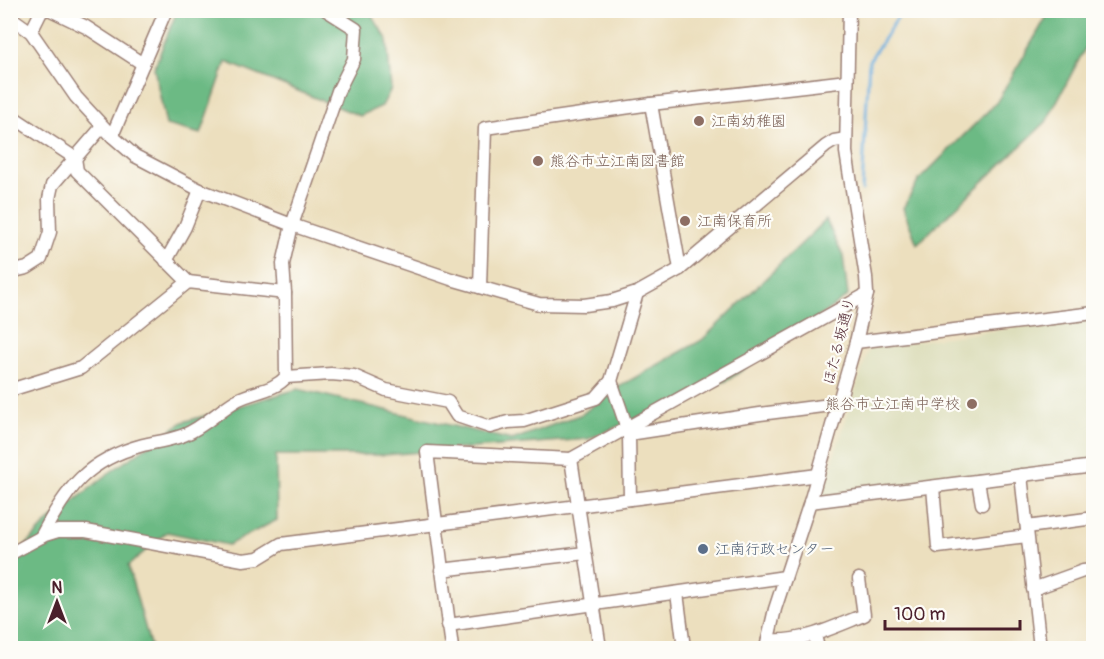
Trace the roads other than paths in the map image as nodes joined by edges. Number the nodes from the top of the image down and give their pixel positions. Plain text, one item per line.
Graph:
1 (45, 10) edge
2 (51, 10) edge
3 (166, 10) edge
4 (326, 10) edge
5 (849, 10) edge
6 (10, 17) edge
7 (31, 32) junction
8 (143, 64) junction
9 (847, 81) junction
10 (651, 104) junction
11 (10, 115) edge
12 (102, 127) junction
13 (112, 136) junction
14 (846, 139) junction
15 (75, 158) junction
16 (200, 190) junction
17 (292, 225) junction
18 (166, 261) junction
19 (680, 269) junction
20 (10, 272) edge
21 (188, 282) junction
22 (480, 287) junction
23 (285, 293) junction
24 (637, 293) junction
25 (867, 294) junction
26 (1094, 313) edge
27 (856, 342) junction
28 (286, 377) junction
29 (611, 381) junction
30 (10, 390) edge
31 (838, 404) junction
32 (627, 431) junction
33 (571, 459) junction
34 (1094, 466) edge
35 (818, 475) junction
36 (1021, 475) junction
37 (978, 481) junction
38 (933, 488) junction
39 (630, 499) junction
40 (810, 502) junction
41 (982, 504) dead end
42 (577, 506) junction
43 (1094, 519) edge
44 (435, 524) junction
45 (1027, 532) junction
46 (41, 537) junction
47 (585, 553) junction
48 (10, 554) edge
49 (441, 570) junction
50 (1094, 570) edge
51 (785, 577) junction
52 (859, 579) dead end
53 (1033, 589) junction
54 (678, 592) junction
55 (593, 605) junction
56 (448, 625) junction
57 (814, 635) junction
58 (767, 644) edge
59 (452, 648) edge
60 (600, 648) edge
61 (684, 648) edge
62 (818, 648) edge
63 (1040, 648) edge

1 - 7 street
2 - 8 street
3 - 8 street
4 - 17 street
5 - 9 street, ほたる坂通り
6 - 7 street
7 - 12 street
8 - 13 street
9 - 10 street
9 - 14 street, ほたる坂通り
10 - 19 street
10 - 22 street
11 - 15 street
12 - 13 street
12 - 15 street
13 - 16 street
14 - 19 street
14 - 25 street, ほたる坂通り
15 - 18 street
15 - 20 street
16 - 17 street
16 - 18 street
17 - 22 street
17 - 23 street
18 - 21 street
19 - 24 street
21 - 23 street
21 - 30 street
22 - 24 street
23 - 28 street
24 - 29 street
25 - 27 street, ほたる坂通り
25 - 32 street
26 - 27 street
27 - 31 street, ほたる坂通り
28 - 29 street
28 - 46 street
29 - 32 street
31 - 32 street
31 - 35 street, ほたる坂通り
32 - 33 street
32 - 39 street
33 - 42 street
33 - 44 street
34 - 36 street
35 - 39 street
35 - 40 street, ほたる坂通り
36 - 37 street
36 - 45 street
37 - 38 street
37 - 41 street
38 - 40 street
38 - 45 street
39 - 42 street
40 - 51 street, ほたる坂通り
42 - 44 street
42 - 47 street
43 - 45 street
44 - 46 street
44 - 49 street
45 - 53 street
46 - 48 street
47 - 49 street
47 - 55 street
49 - 56 street
50 - 53 street
51 - 54 street
51 - 58 street, ほたる坂通り
52 - 57 street
53 - 63 street
54 - 55 street
54 - 61 street
55 - 56 street
55 - 60 street
56 - 59 street
57 - 58 street
57 - 62 street

